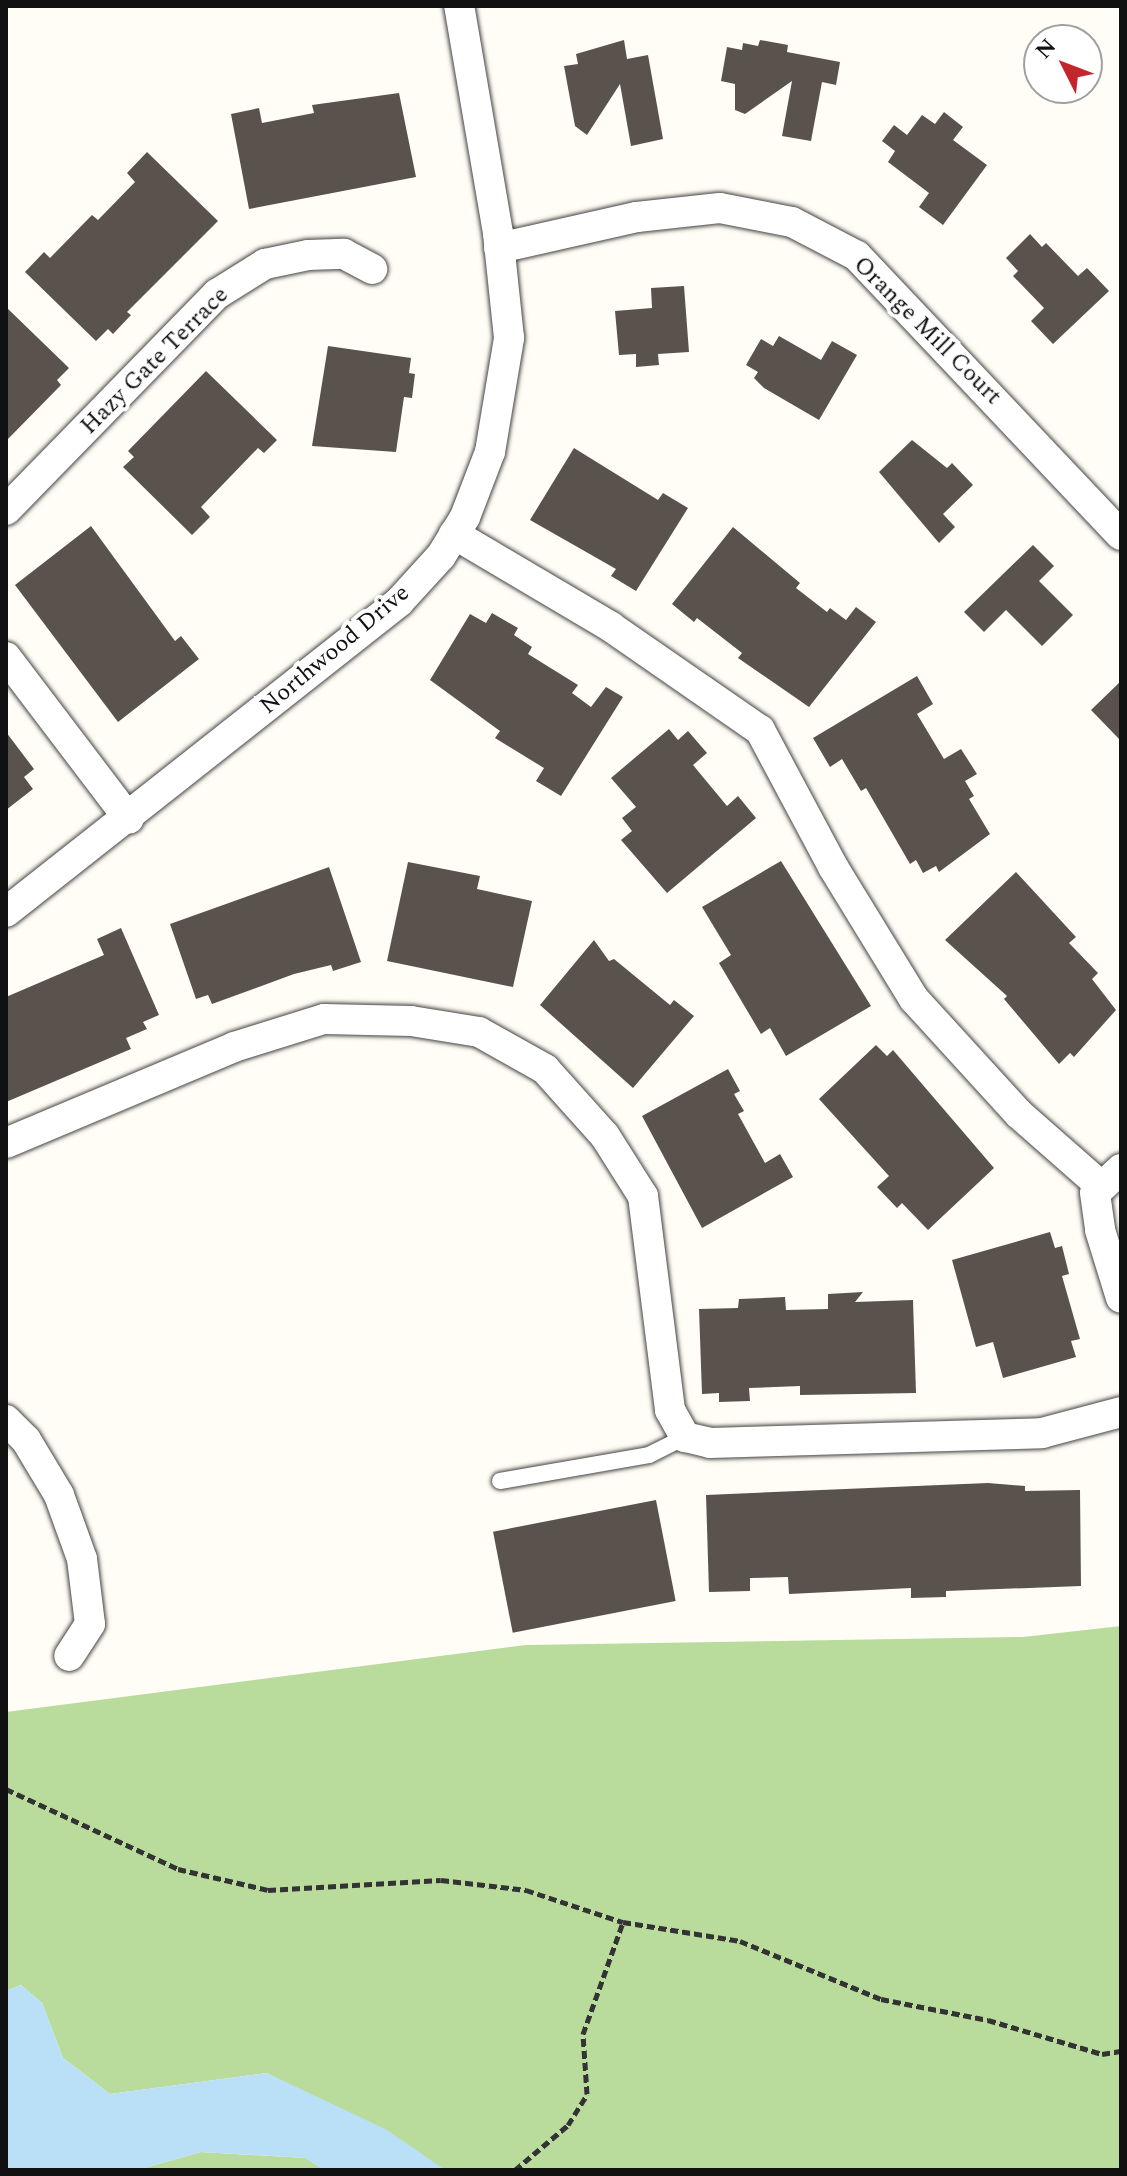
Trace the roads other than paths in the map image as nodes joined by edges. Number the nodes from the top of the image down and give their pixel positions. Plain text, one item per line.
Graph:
1 (459, 6) edge
2 (499, 248) junction
3 (372, 269) dead end
4 (6, 510) edge
5 (454, 534) junction
6 (1121, 535) edge
7 (6, 657) edge
8 (129, 819) junction
9 (6, 912) edge
10 (6, 1143) edge
11 (1111, 1178) edge
12 (1121, 1298) edge
13 (1121, 1412) edge
14 (6, 1420) edge
15 (685, 1437) junction
16 (500, 1481) dead end
17 (69, 1656) dead end

1 - 2 street, Northwood Drive
2 - 5 street, Northwood Drive
2 - 6 street, Orange Mill Court
3 - 4 street, Hazy Gate Terrace
5 - 8 street, Northwood Drive
5 - 11 street
7 - 8 street
8 - 9 street, Northwood Drive
10 - 15 street
11 - 12 street
13 - 15 street
14 - 17 street
15 - 16 lane

